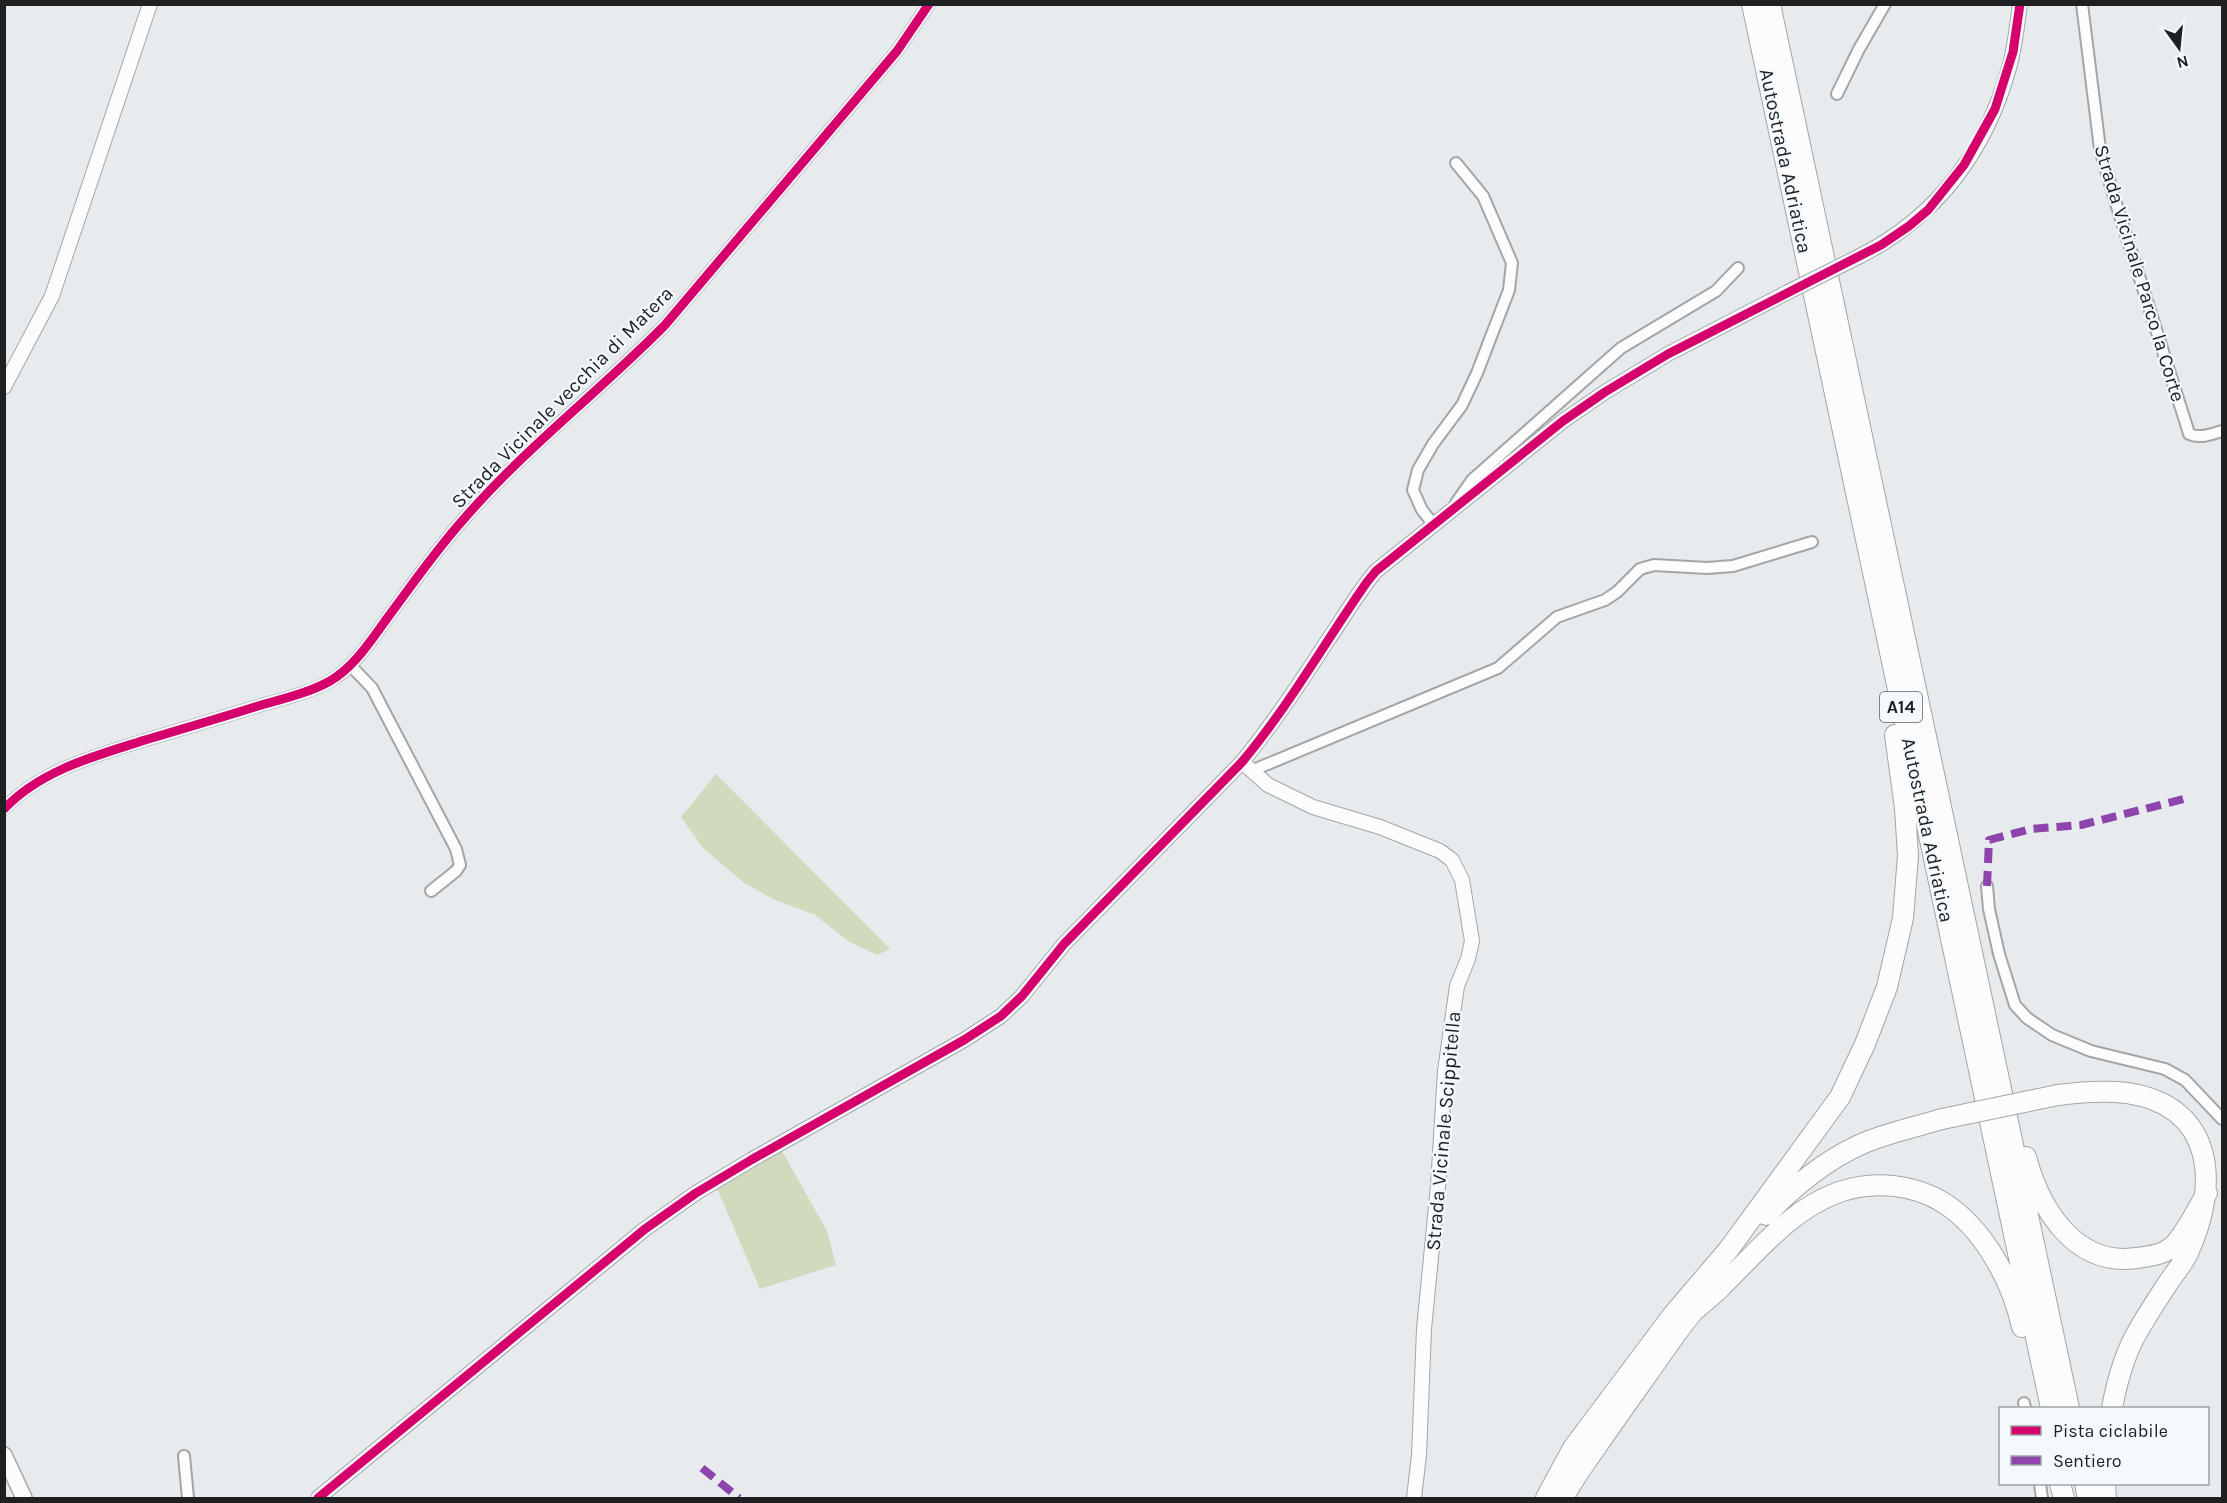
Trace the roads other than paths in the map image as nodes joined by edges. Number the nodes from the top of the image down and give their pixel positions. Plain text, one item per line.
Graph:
1 (150, 4) edge
2 (929, 4) edge
3 (1752, 4) edge
4 (1770, 4) edge
5 (1885, 4) edge
6 (2020, 4) edge
7 (2082, 4) edge
8 (1837, 94) dead end
9 (1456, 163) dead end
10 (1738, 268) dead end
11 (4, 387) edge
12 (2223, 431) edge
13 (1850, 472) junction
14 (1451, 511) junction
15 (1434, 525) junction
16 (1812, 542) dead end
17 (350, 664) junction
18 (1246, 766) junction
19 (4, 810) edge
20 (1987, 886) dead end
21 (431, 891) dead end
22 (1974, 956) junction
23 (2223, 1119) edge
24 (2207, 1194) junction
25 (1732, 1253) junction
26 (1692, 1313) junction
27 (1672, 1316) junction
28 (2030, 1407) edge
29 (2051, 1407) edge
30 (2069, 1407) edge
31 (2112, 1407) edge
32 (4, 1455) edge
33 (184, 1456) dead end
34 (24, 1498) edge
35 (188, 1498) edge
36 (318, 1498) edge
37 (1413, 1498) edge
38 (1546, 1498) edge
39 (1563, 1498) edge

1 - 11 street
2 - 17 street, Strada Vicinale vecchia di Matera
3 - 13 highway, Autostrada Adriatica / A14
4 - 22 highway, Autostrada Adriatica / A14
5 - 8 street
6 - 14 street, bridge
7 - 12 street, Strada Vicinale Parco la Corte
9 - 15 street
10 - 14 street
13 - 27 highway
13 - 29 highway, Autostrada Adriatica / A14
14 - 15 street
15 - 18 street
16 - 18 street
17 - 19 street, Strada Vicinale vecchia di Matera
17 - 21 street
18 - 36 street
18 - 37 street, Strada Vicinale Scippitella
20 - 23 street
22 - 24 highway
22 - 30 highway, Autostrada Adriatica / A14
24 - 25 highway, bridge
24 - 31 highway
25 - 26 highway
25 - 27 highway
26 - 28 highway
26 - 39 highway
27 - 38 highway
32 - 34 main road
33 - 35 street

